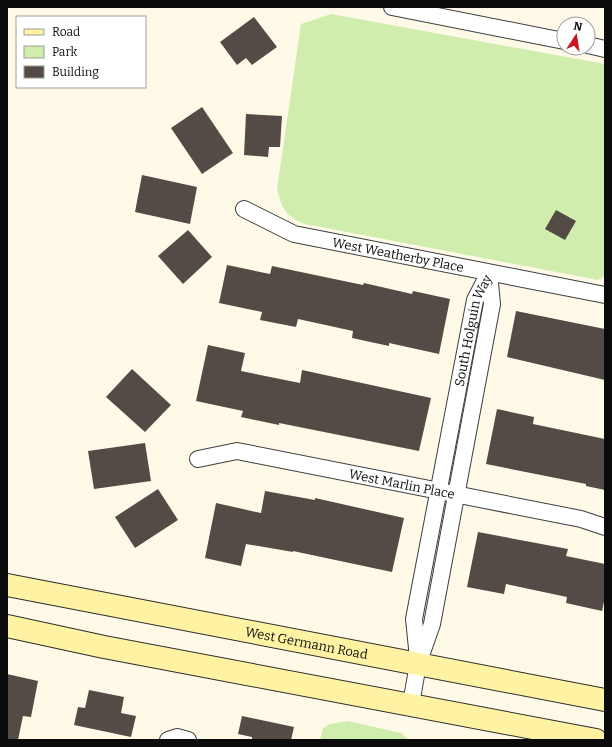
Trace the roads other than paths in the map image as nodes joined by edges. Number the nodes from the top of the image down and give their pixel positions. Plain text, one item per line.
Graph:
1 (392, 7) edge
2 (443, 12) edge
3 (556, 39) edge
4 (244, 209) dead end
5 (489, 273) junction
6 (605, 295) edge
7 (198, 459) dead end
8 (438, 490) junction
9 (456, 494) junction
10 (605, 527) edge
11 (7, 585) edge
12 (7, 626) edge
13 (418, 664) junction
14 (605, 700) edge
15 (411, 704) junction
16 (168, 740) edge
17 (188, 740) edge
18 (596, 740) edge

1 - 2 street
2 - 3 street
4 - 5 street, West Weatherby Place
5 - 6 street, West Weatherby Place
5 - 8 street, South Holguin Way
5 - 9 street, South Holguin Way
7 - 8 street, West Marlin Place
8 - 9 street, West Marlin Place
8 - 13 street, South Holguin Way
9 - 10 street, West Marlin Place
9 - 13 street, South Holguin Way
11 - 13 main road, West Germann Road
12 - 15 main road
13 - 14 main road, West Germann Road
13 - 15 street, South Holguin Way
15 - 18 main road
16 - 17 street

